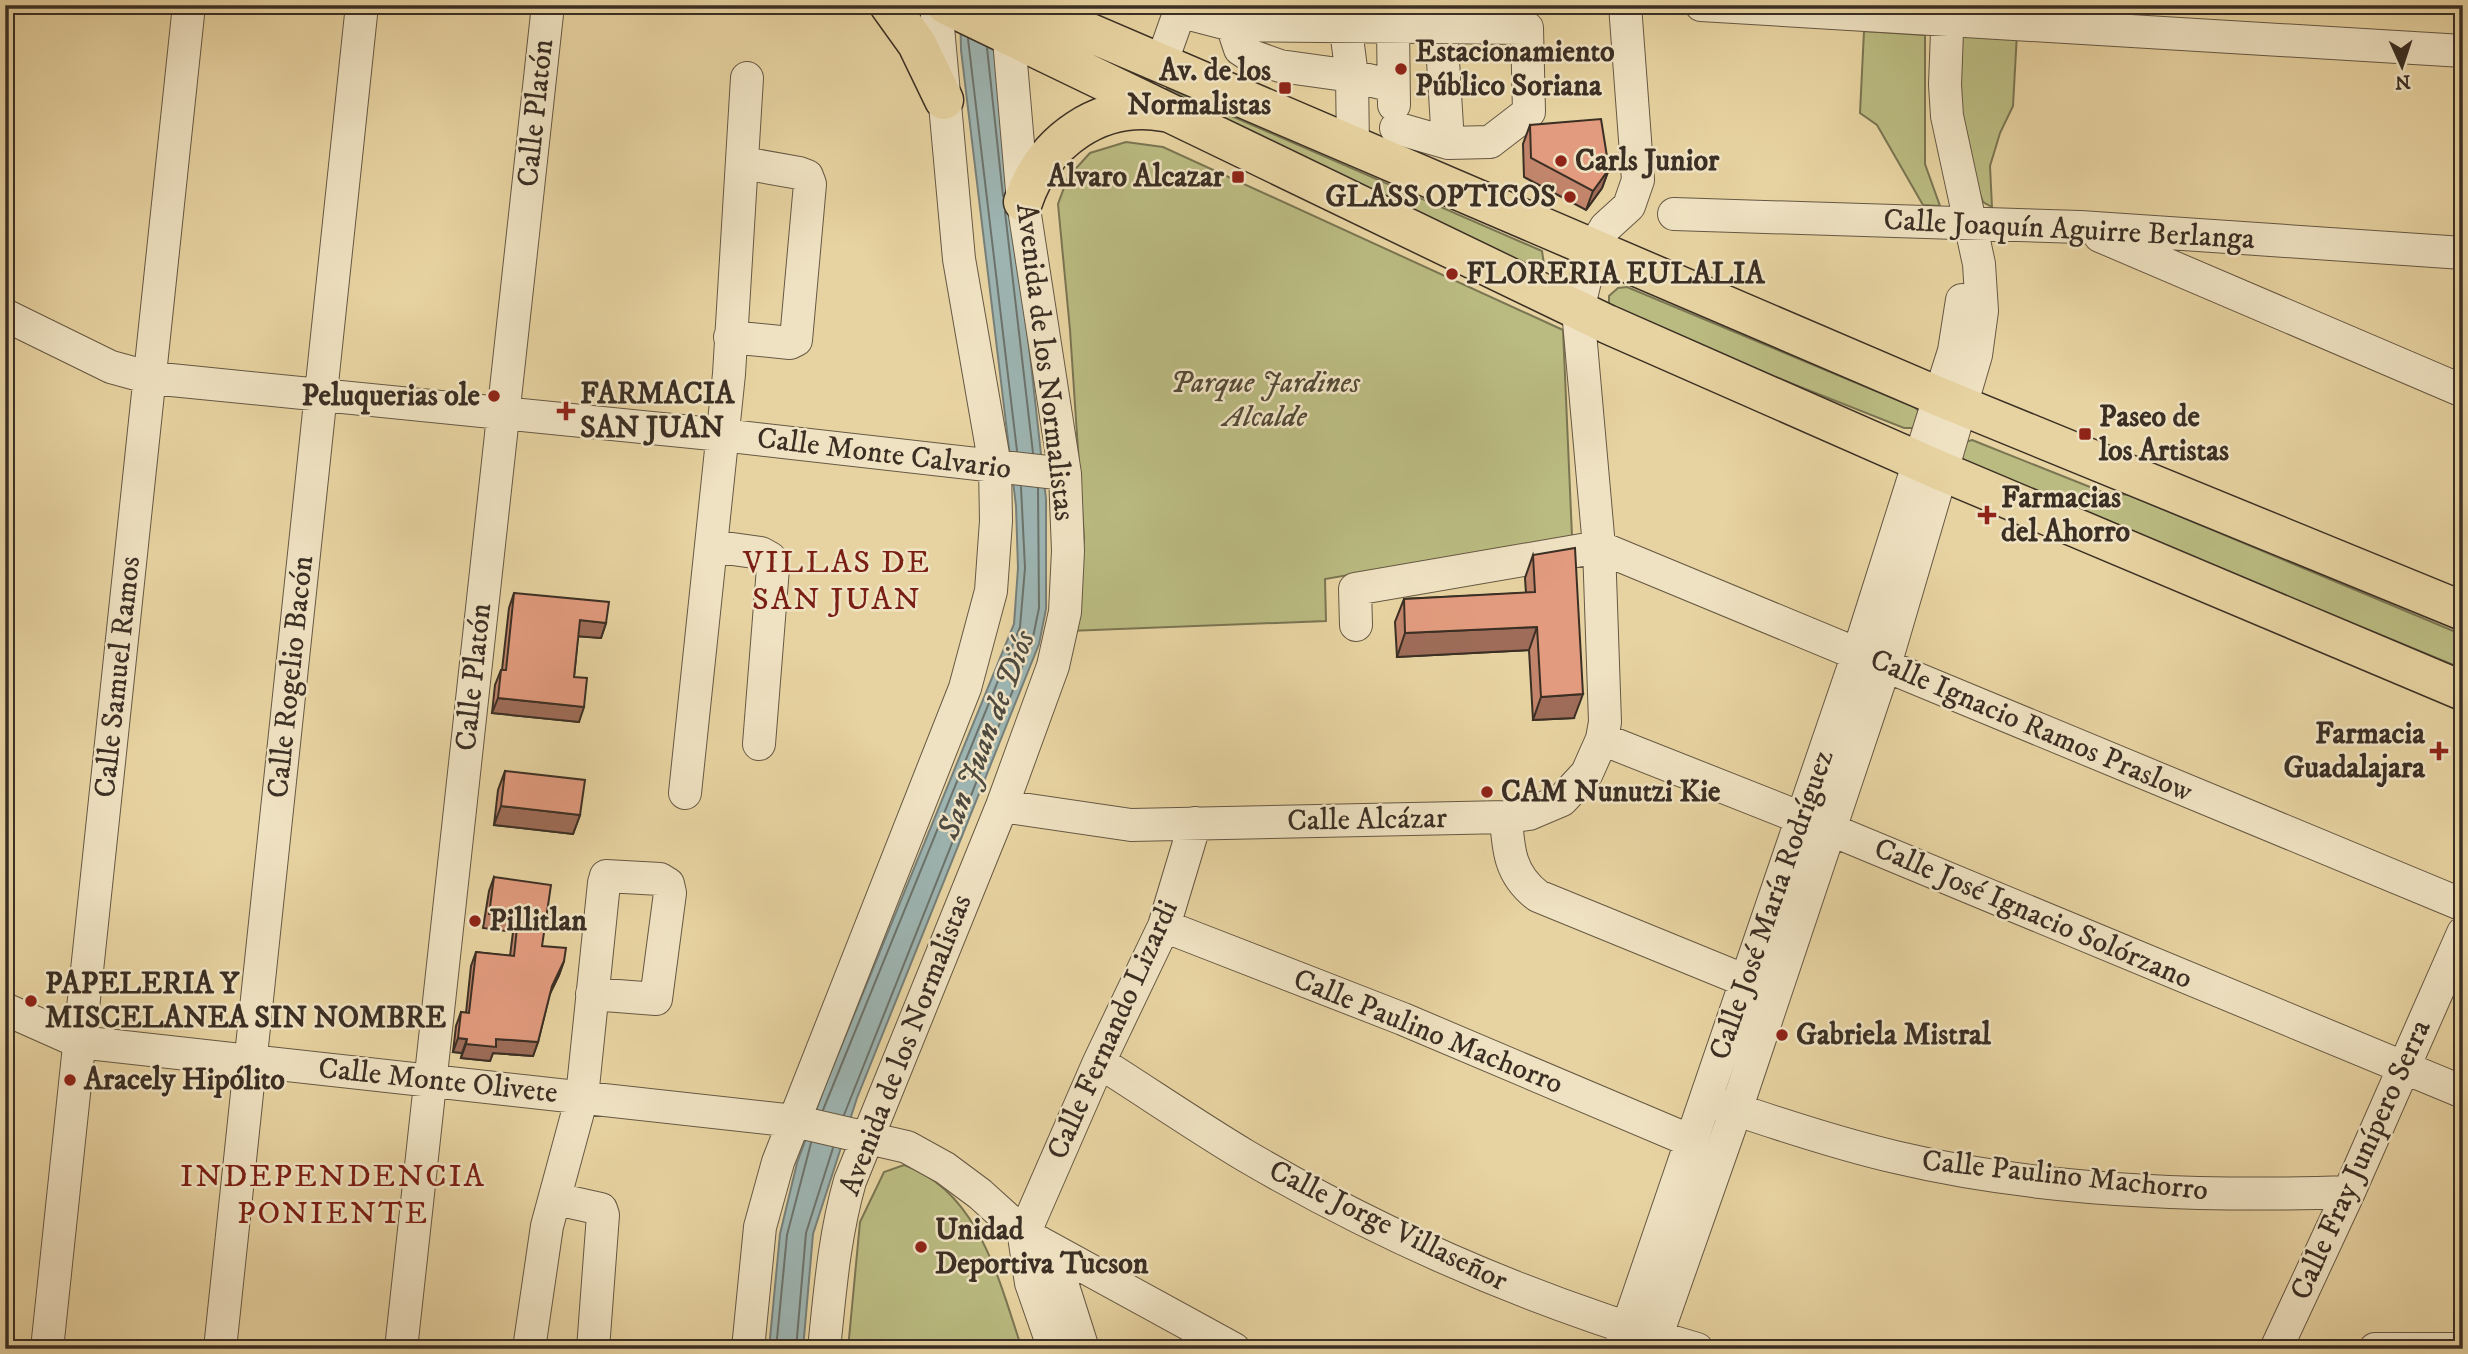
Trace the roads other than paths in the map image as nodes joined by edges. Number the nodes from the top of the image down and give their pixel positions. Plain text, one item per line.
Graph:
1 (189, 5) edge
2 (362, 5) edge
3 (548, 5) edge
4 (889, 5) edge
5 (1078, 5) edge
6 (1625, 5) edge
7 (1702, 5) edge
8 (944, 6) edge
9 (1182, 8) edge
10 (1947, 13) edge
11 (1330, 15) edge
12 (1386, 16) edge
13 (1010, 19) edge
14 (1232, 25) junction
15 (1441, 28) junction
16 (1115, 44) junction
17 (2463, 51) edge
18 (1161, 64) junction
19 (1352, 76) junction
20 (747, 78) dead end
21 (1392, 86) junction
22 (944, 100) junction
23 (1171, 113) junction
24 (1396, 128) junction
25 (1448, 143) junction
26 (1353, 146) junction
27 (743, 163) junction
28 (1399, 166) junction
29 (1023, 202) junction
30 (1674, 214) dead end
31 (1966, 222) junction
32 (2080, 228) junction
33 (1592, 248) junction
34 (2463, 253) edge
35 (1578, 310) junction
36 (5, 315) edge
37 (730, 337) junction
38 (151, 377) junction
39 (2463, 391) edge
40 (320, 395) junction
41 (1951, 401) junction
42 (503, 413) junction
43 (722, 435) junction
44 (1931, 466) junction
45 (1000, 467) junction
46 (1059, 474) junction
47 (711, 546) junction
48 (1599, 547) junction
49 (2463, 611) edge
50 (1356, 625) dead end
51 (1872, 659) junction
52 (2463, 691) edge
53 (1602, 739) junction
54 (759, 744) dead end
55 (685, 793) dead end
56 (1002, 806) junction
57 (1506, 817) junction
58 (1195, 823) junction
59 (1815, 824) junction
60 (2463, 905) edge
61 (1164, 926) junction
62 (2463, 933) edge
63 (1746, 981) junction
64 (592, 994) dead end
65 (5, 1009) edge
66 (79, 1042) junction
67 (250, 1060) junction
68 (1098, 1062) junction
69 (2404, 1068) junction
70 (430, 1080) junction
71 (2463, 1092) edge
72 (582, 1097) junction
73 (1705, 1099) junction
74 (1736, 1110) junction
75 (798, 1122) junction
76 (862, 1135) junction
77 (1691, 1141) junction
78 (2349, 1192) junction
79 (556, 1199) junction
80 (1024, 1234) junction
81 (1639, 1341) edge
82 (531, 1345) edge
83 (47, 1349) edge
84 (220, 1349) edge
85 (401, 1349) edge
86 (593, 1349) edge
87 (748, 1349) edge
88 (824, 1349) edge
89 (1054, 1349) edge
90 (1083, 1349) edge
91 (1234, 1349) edge
92 (1697, 1349) edge
93 (2276, 1349) edge
94 (2375, 1349) edge
95 (2452, 1349) edge

1 - 38 street, Calle Samuel Ramos
2 - 40 street, Calle Rogelio Bacón
3 - 42 street, Calle Platón
4 - 22 main road
5 - 16 main road
6 - 33 street
7 - 10 street
8 - 13 main road
8 - 22 street
9 - 14 street
9 - 18 street
10 - 17 street
10 - 31 street, Calle José María Rodríguez
11 - 12 street
11 - 14 street
11 - 19 street
12 - 15 street
12 - 21 street
13 - 16 main road
13 - 23 main road
13 - 29 street, Avenida de los Normalistas
14 - 19 street
15 - 25 street
15 - 25 street
16 - 18 main road
18 - 26 main road
19 - 21 street
19 - 26 street
20 - 27 street
21 - 24 street
22 - 45 street
23 - 29 main road
23 - 35 main road
24 - 25 street
24 - 28 street
26 - 28 main road
27 - 37 street
27 - 37 street
28 - 33 main road
29 - 46 street, Avenida de los Normalistas
30 - 31 street, Calle Joaquín Aguirre Berlanga
31 - 32 street, Calle Joaquín Aguirre Berlanga
31 - 41 street, Calle José María Rodríguez
32 - 34 street, Calle Joaquín Aguirre Berlanga
32 - 39 street
33 - 35 street, Calle Alcázar
33 - 41 main road
35 - 44 main road
35 - 48 street, Calle Alcázar
36 - 38 street, Calle Monte Calvario
37 - 43 street
38 - 40 street, Calle Monte Calvario
38 - 66 street, Calle Samuel Ramos
40 - 42 street, Calle Monte Calvario
40 - 67 street, Calle Rogelio Bacón
41 - 44 street, Calle José María Rodríguez
41 - 49 main road
42 - 43 street, Calle Monte Calvario
42 - 70 street, Calle Platón
43 - 45 street, Calle Monte Calvario
43 - 47 street
44 - 51 street, Calle José María Rodríguez
44 - 52 main road
45 - 46 street, Calle Monte Calvario
45 - 75 street
46 - 56 street, Avenida de los Normalistas
47 - 54 street
47 - 55 street
48 - 50 street
48 - 51 street, Calle Ignacio Ramos Praslow
48 - 53 street, Calle Alcázar
51 - 59 street, Calle José María Rodríguez
51 - 60 street, Calle Ignacio Ramos Praslow
53 - 57 street, Calle Alcázar
53 - 59 street, Calle José Ignacio Solórzano
56 - 58 street, Calle Alcázar
56 - 76 street, Avenida de los Normalistas
57 - 58 street, Calle Alcázar
57 - 63 street
58 - 61 street, Calle Fernando Lizardi
59 - 63 street, Calle José María Rodríguez
59 - 69 street, Calle José Ignacio Solórzano
59 - 74 street, Calle José María Rodríguez
61 - 68 street, Calle Fernando Lizardi
61 - 77 street, Calle Paulino Machorro
62 - 69 street, Calle Fray Junípero Serra
63 - 73 street, Calle José María Rodríguez
64 - 72 street
65 - 66 street, Calle Monte Olivete
66 - 67 street, Calle Monte Olivete
66 - 83 street, Calle Samuel Ramos
67 - 70 street, Calle Monte Olivete
67 - 84 street, Calle Rogelio Bacón
68 - 80 street, Calle Fernando Lizardi
68 - 81 street, Calle Jorge Villaseñor
69 - 71 street, Calle José Ignacio Solórzano
69 - 78 street, Calle Fray Junípero Serra
70 - 72 street, Calle Monte Olivete
70 - 85 street, Calle Platón
72 - 75 street, Calle Monte Olivete
72 - 79 street
73 - 74 street, Calle Paulino Machorro
73 - 77 street, Calle José María Rodríguez
74 - 78 street, Calle Paulino Machorro
74 - 81 street, Calle José María Rodríguez
75 - 76 street, Calle Monte Olivete
75 - 87 street
76 - 80 street, Calle Monte Olivete
76 - 88 street, Avenida de los Normalistas
77 - 81 street, Calle José María Rodríguez
78 - 93 street, Calle Fray Junípero Serra
79 - 82 street
79 - 86 street
80 - 89 street
80 - 90 street
80 - 91 street
81 - 92 street, Calle Jorge Villaseñor
94 - 95 street

